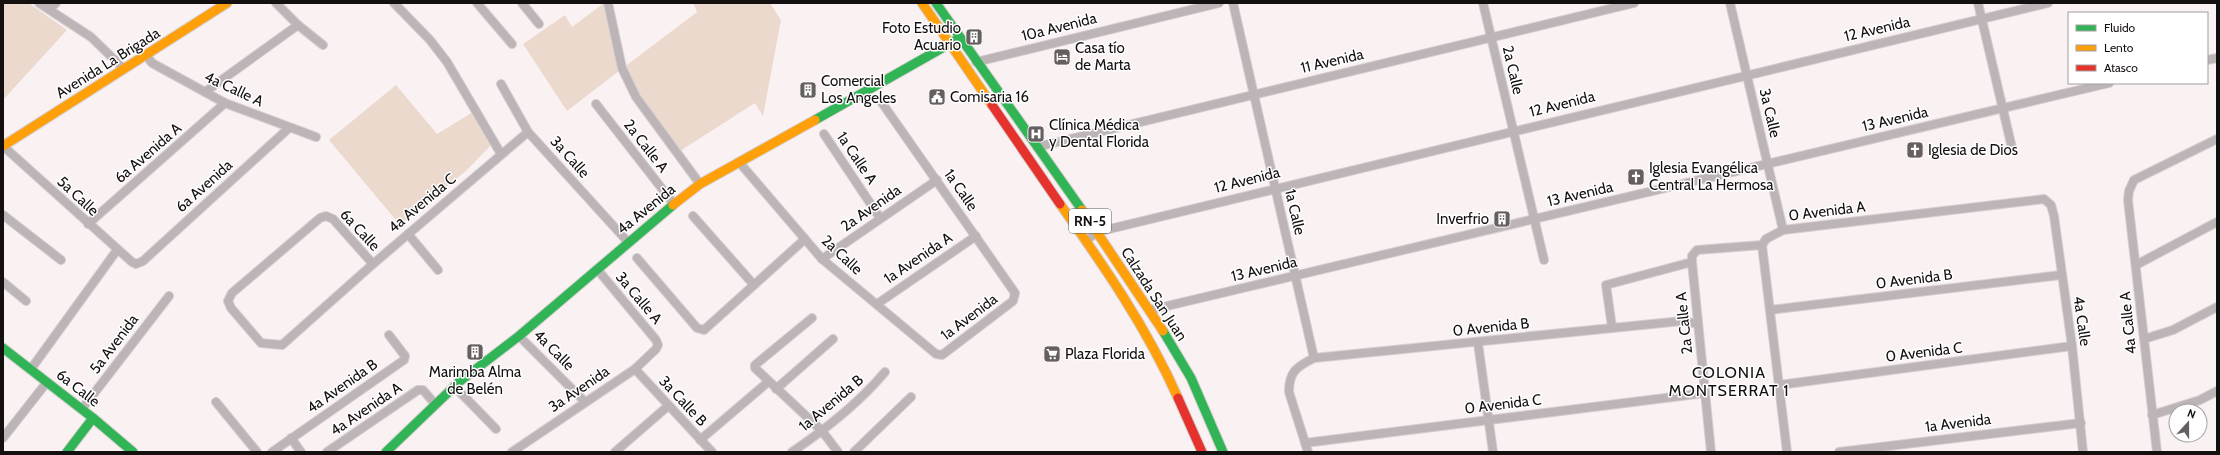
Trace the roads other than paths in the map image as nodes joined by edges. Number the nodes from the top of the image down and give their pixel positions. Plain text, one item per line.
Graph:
1 (39, 3) edge
2 (56, 3) edge
3 (227, 3) edge
4 (276, 3) edge
5 (394, 3) edge
6 (477, 3) edge
7 (522, 3) edge
8 (608, 3) edge
9 (922, 3) edge
10 (936, 3) edge
11 (1219, 3) edge
12 (1233, 3) edge
13 (1483, 3) edge
14 (1634, 3) edge
15 (1730, 3) edge
16 (1978, 3) edge
17 (2048, 3) edge
18 (49, 9) junction
19 (1982, 18) junction
20 (539, 24) dead end
21 (298, 25) junction
22 (1491, 37) junction
23 (960, 38) junction
24 (949, 43) junction
25 (512, 44) dead end
26 (323, 45) dead end
27 (146, 55) junction
28 (976, 62) junction
29 (124, 69) junction
30 (967, 71) junction
31 (1746, 75) junction
32 (991, 82) junction
33 (501, 84) dead end
34 (2106, 84) edge
35 (205, 92) junction
36 (1254, 94) junction
37 (880, 100) dead end
38 (225, 103) junction
39 (596, 104) dead end
40 (2003, 108) junction
41 (289, 128) junction
42 (1513, 131) junction
43 (528, 132) junction
44 (824, 134) dead end
45 (316, 137) dead end
46 (2217, 139) edge
47 (3, 146) edge
48 (1037, 147) junction
49 (2012, 148) dead end
50 (501, 154) junction
51 (739, 162) junction
52 (1767, 164) junction
53 (937, 180) junction
54 (700, 184) junction
55 (1275, 188) junction
56 (2044, 199) joint
57 (674, 204) junction
58 (3, 215) edge
59 (693, 216) dead end
60 (880, 218) junction
61 (1534, 219) junction
62 (2217, 222) edge
63 (88, 224) junction
64 (1783, 230) junction
65 (1097, 232) junction
66 (408, 234) junction
67 (976, 236) junction
68 (805, 239) junction
69 (1086, 241) junction
70 (628, 242) junction
71 (1762, 245) junction
72 (117, 250) junction
73 (637, 258) dead end
74 (822, 259) junction
75 (61, 260) dead end
76 (1544, 260) dead end
77 (1692, 262) junction
78 (136, 264) joint
79 (372, 264) junction
80 (2136, 265) junction
81 (597, 269) junction
82 (438, 270) dead end
83 (2061, 275) junction
84 (1295, 276) junction
85 (3, 282) edge
86 (754, 285) junction
87 (169, 296) dead end
88 (1015, 298) joint
89 (26, 301) dead end
90 (877, 304) junction
91 (2217, 307) edge
92 (1150, 310) junction
93 (1770, 310) junction
94 (812, 318) dead end
95 (1698, 324) junction
96 (1612, 327) junction
97 (389, 335) dead end
98 (519, 336) junction
99 (833, 339) dead end
100 (1147, 339) junction
101 (2144, 339) junction
102 (1478, 342) junction
103 (282, 345) joint
104 (658, 345) joint
105 (2072, 346) junction
106 (3, 348) edge
107 (938, 355) joint
108 (1314, 358) junction
109 (30, 369) junction
110 (635, 369) junction
111 (885, 372) dead end
112 (1191, 378) junction
113 (47, 382) junction
114 (768, 382) junction
115 (1779, 385) junction
116 (455, 387) junction
117 (776, 389) junction
118 (2217, 391) edge
119 (1705, 393) junction
120 (911, 397) dead end
121 (216, 402) dead end
122 (585, 402) junction
123 (435, 404) junction
124 (668, 406) junction
125 (82, 409) junction
126 (2152, 415) junction
127 (93, 418) junction
128 (1488, 420) junction
129 (3, 422) edge
130 (2081, 423) junction
131 (10, 428) junction
132 (496, 429) dead end
133 (822, 431) junction
134 (3, 438) edge
135 (291, 438) junction
136 (700, 440) junction
137 (1305, 443) junction
138 (67, 452) edge
139 (133, 452) edge
140 (257, 452) edge
141 (272, 452) edge
142 (301, 452) edge
143 (327, 452) edge
144 (386, 452) edge
145 (512, 452) edge
146 (615, 452) edge
147 (712, 452) edge
148 (792, 452) edge
149 (838, 452) edge
150 (854, 452) edge
151 (1202, 452) edge
152 (1223, 452) edge
153 (1308, 452) edge
154 (1493, 452) edge
155 (1711, 452) edge
156 (1787, 452) edge
157 (1839, 452) edge
158 (2084, 452) edge
159 (2157, 452) edge

1 - 18 street
2 - 18 street
3 - 27 main road, Avenida La Brigada
4 - 21 street
5 - 50 street
6 - 25 street
7 - 20 street
8 - 54 street
9 - 24 main road, Calzada San Juan / RN-5
10 - 23 main road, Calzada San Juan / RN-5
11 - 28 street, 10a Avenida
12 - 36 street, 1a Calle
13 - 22 street, 2a Calle
14 - 22 street, 11 Avenida
15 - 31 street, 3a Calle
16 - 19 street
17 - 19 street, 12 Avenida
18 - 29 street
19 - 31 street, 12 Avenida
19 - 40 street
21 - 26 street
21 - 35 street
22 - 36 street, 11 Avenida
22 - 42 street, 2a Calle
23 - 24 main road, 4a Avenida
23 - 28 main road, Calzada San Juan / RN-5
24 - 30 main road, Calzada San Juan / RN-5
24 - 51 main road, 4a Avenida
27 - 29 main road, Avenida La Brigada
27 - 35 street, 4a Calle A
28 - 32 main road, Calzada San Juan / RN-5
29 - 47 main road, Avenida La Brigada
30 - 32 main road
30 - 69 main road, Calzada San Juan / RN-5
31 - 42 street, 12 Avenida
31 - 52 street, 3a Calle
32 - 48 main road, Calzada San Juan / RN-5
33 - 43 street, 3a Calle
34 - 40 street, 13 Avenida
35 - 38 street, 4a Calle A
36 - 48 street, 11 Avenida
36 - 55 street, 1a Calle
37 - 53 street, 1a Calle
38 - 41 street, 4a Calle A
38 - 63 street, 6a Avenida A
39 - 57 street, 2a Calle A
40 - 49 street
40 - 52 street, 13 Avenida
41 - 45 street, 4a Calle A
41 - 78 street, 6a Avenida
42 - 55 street, 12 Avenida
42 - 61 street, 2a Calle
43 - 50 street, 4a Avenida C
43 - 70 street, 3a Calle
44 - 60 street, 1a Calle A
46 - 80 street, 4a Calle A
47 - 63 street, 5a Calle
48 - 65 main road, Calzada San Juan / RN-5
50 - 66 street, 4a Avenida C
51 - 54 main road, 4a Avenida
51 - 68 street, 2a Calle
52 - 61 street, 13 Avenida
52 - 64 street, 3a Calle
53 - 60 street, 2a Avenida
53 - 67 street, 1a Calle
54 - 57 main road, 4a Avenida
55 - 65 street, 12 Avenida
55 - 84 street, 1a Calle
56 - 64 street, 0 Avenida A
56 - 83 street, 4a Calle
57 - 70 main road, 4a Avenida
58 - 75 street
59 - 86 street
60 - 74 street, 2a Avenida
61 - 76 street, 2a Calle
61 - 84 street, 13 Avenida
62 - 80 street
63 - 72 street, 5a Calle
64 - 71 street, 0 Avenida A
65 - 69 street, 12 Avenida
65 - 92 main road, Calzada San Juan / RN-5
66 - 79 street, 4a Avenida C
66 - 82 street
67 - 88 street, 1a Calle
67 - 90 street, 1a Avenida A
68 - 74 street, 2a Calle
68 - 86 street
69 - 100 main road, Calzada San Juan / RN-5
70 - 81 main road, 4a Avenida
71 - 77 street
71 - 93 street
72 - 78 street, 5a Calle
72 - 109 street
73 - 86 street
74 - 90 street, 2a Calle
77 - 95 street, 2a Calle A
77 - 96 street
79 - 103 street, 4a Avenida C
79 - 103 street, 6a Calle
80 - 101 street, 4a Calle A
81 - 98 main road, 4a Avenida
81 - 104 street, 3a Calle A
83 - 93 street, 0 Avenida B
83 - 105 street, 4a Calle
84 - 92 street, 13 Avenida
84 - 108 street, 1a Calle
85 - 89 street
87 - 125 street, 5a Avenida
88 - 107 street, 1a Avenida
90 - 107 street, 2a Calle
91 - 101 street
92 - 112 main road, Calzada San Juan / RN-5
93 - 115 street
94 - 114 street
95 - 96 street, 0 Avenida B
95 - 119 street, 2a Calle A
96 - 102 street, 0 Avenida B
97 - 135 street, 4a Avenida B
98 - 116 main road, 4a Avenida
98 - 122 street, 4a Calle
99 - 117 street
100 - 112 main road
100 - 151 main road, Calzada San Juan / RN-5
101 - 126 street, 4a Calle A
102 - 108 street, 0 Avenida B
102 - 128 street
104 - 110 street, 3a Avenida
105 - 115 street, 0 Avenida C
105 - 130 street, 4a Calle
106 - 109 main road, 6a Calle
108 - 137 street, 0 Avenida B
109 - 113 main road, 6a Calle
110 - 122 street, 3a Avenida
110 - 124 street, 3a Calle B
111 - 133 street, 1a Avenida B
112 - 152 main road, Calzada San Juan / RN-5
113 - 125 main road, 6a Calle
113 - 131 street
114 - 117 street
114 - 136 street
115 - 156 street
116 - 123 main road, 4a Avenida
116 - 132 street
117 - 133 street
118 - 126 street
119 - 128 street, 0 Avenida C
119 - 155 street, 2a Calle A
120 - 150 street
121 - 140 street
122 - 145 street, 3a Avenida
123 - 143 street, 4a Avenida A
123 - 144 main road, 4a Avenida
124 - 136 street, 3a Calle B
124 - 146 street
125 - 127 main road, 6a Calle
126 - 159 street, 4a Calle A
127 - 138 main road
127 - 139 main road, 6a Calle
128 - 137 street, 0 Avenida C
128 - 154 street
129 - 131 street
130 - 157 street, 1a Avenida
130 - 158 street, 4a Calle
131 - 134 street
133 - 148 street, 1a Avenida B
133 - 149 street
135 - 141 street, 4a Avenida B
135 - 142 street
136 - 147 street, 3a Calle B
137 - 153 street

